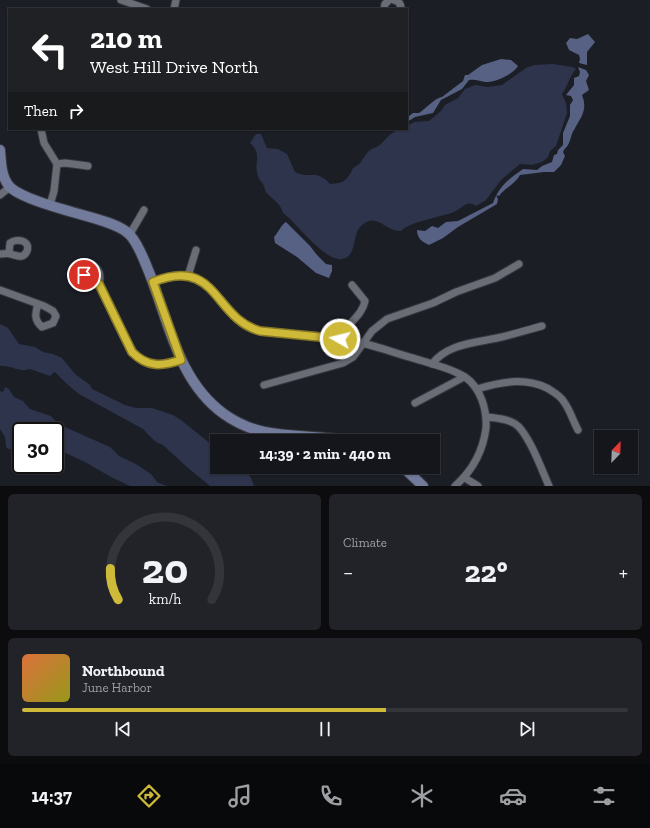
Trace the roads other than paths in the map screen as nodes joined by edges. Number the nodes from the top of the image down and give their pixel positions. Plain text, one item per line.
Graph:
1 (121, 0) edge
2 (394, 0) edge
3 (144, 8) edge
4 (401, 8) edge
5 (41, 130) edge
6 (0, 150) edge
7 (57, 164) junction
8 (88, 166) dead end
9 (10, 187) junction
10 (0, 195) edge
11 (50, 205) junction
12 (144, 210) dead end
13 (130, 234) junction
14 (196, 250) dead end
15 (9, 253) dead end
16 (0, 254) edge
17 (519, 264) dead end
18 (188, 276) junction
19 (153, 282) junction
20 (99, 284) dead end
21 (352, 285) dead end
22 (0, 290) edge
23 (38, 304) dead end
24 (542, 326) dead end
25 (340, 339) junction
26 (363, 344) junction
27 (181, 360) junction
28 (432, 364) junction
29 (464, 377) junction
30 (264, 384) dead end
31 (477, 389) junction
32 (414, 403) dead end
33 (487, 417) junction
34 (578, 430) dead end
35 (274, 434) edge
36 (410, 474) edge
37 (465, 478) junction
38 (422, 486) edge
39 (455, 486) edge
40 (478, 486) edge
41 (548, 486) edge

1 - 3 street
2 - 4 street
5 - 7 street
6 - 9 street
7 - 8 street
7 - 11 street
9 - 10 street
9 - 11 street
11 - 13 street
12 - 13 street
13 - 19 street
14 - 18 street
15 - 16 street
17 - 26 street
18 - 19 street
18 - 25 street
19 - 27 street
20 - 27 street
21 - 25 street
22 - 23 street
24 - 28 street
25 - 26 street
26 - 28 street
26 - 30 street
27 - 35 street
28 - 29 street
29 - 31 street
29 - 32 street
31 - 33 street
31 - 34 street
33 - 37 street
33 - 41 street
36 - 38 street
37 - 39 street
37 - 40 street

